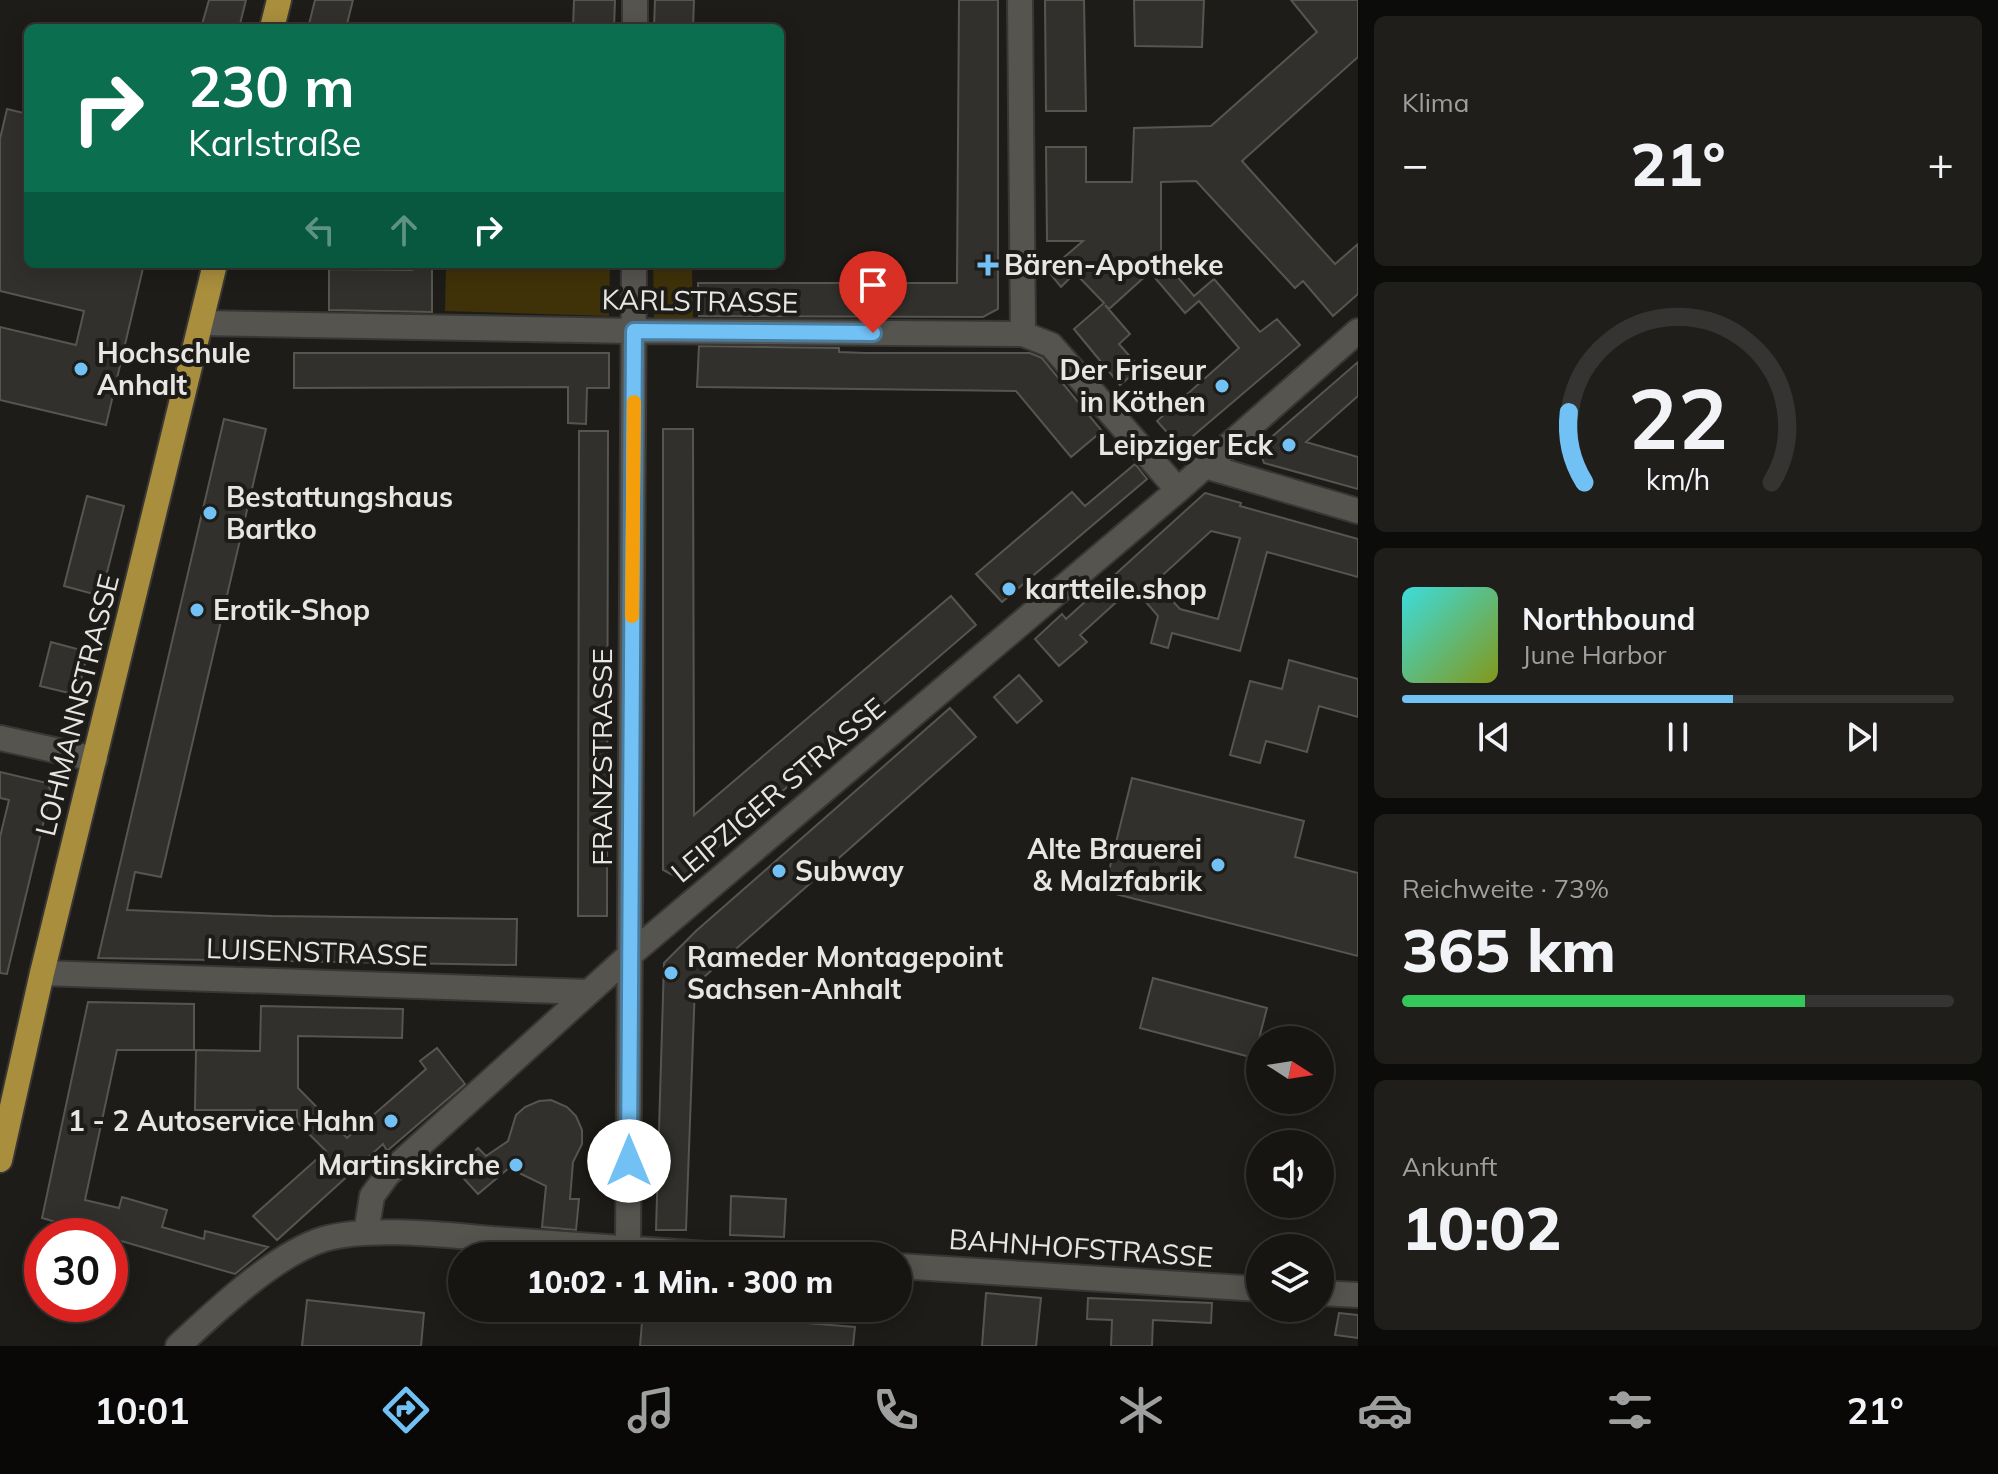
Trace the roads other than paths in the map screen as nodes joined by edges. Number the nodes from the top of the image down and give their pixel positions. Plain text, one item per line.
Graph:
1 (279, 0) edge
2 (635, 0) edge
3 (1020, 0) edge
4 (273, 24) edge
5 (635, 24) edge
6 (214, 268) edge
7 (634, 268) edge
8 (201, 323) junction
9 (634, 331) junction
10 (1358, 331) edge
11 (1023, 334) junction
12 (1205, 466) junction
13 (1178, 490) junction
14 (1358, 511) edge
15 (0, 738) edge
16 (95, 759) junction
17 (631, 954) junction
18 (42, 973) junction
19 (589, 992) junction
20 (0, 1160) edge
21 (366, 1233) junction
22 (530, 1242) edge
23 (628, 1242) edge
24 (912, 1267) edge
25 (1246, 1288) edge
26 (1334, 1294) edge
27 (1358, 1295) edge
28 (178, 1346) edge

1 - 4 main road
2 - 5 street
3 - 11 street
6 - 8 main road, LOHMANNSTRASSE
7 - 9 street, FRANZSTRASSE
8 - 9 street, KARLSTRASSE
8 - 16 main road, LOHMANNSTRASSE
9 - 11 street, KARLSTRASSE
9 - 17 street, FRANZSTRASSE
10 - 12 street, LEIPZIGER STRASSE
11 - 13 street, KARLSTRASSE
12 - 13 street, LEIPZIGER STRASSE
12 - 14 street
13 - 17 street, LEIPZIGER STRASSE
15 - 16 street
16 - 18 main road, LOHMANNSTRASSE
17 - 19 street, LEIPZIGER STRASSE
17 - 23 street, FRANZSTRASSE
18 - 19 street, LUISENSTRASSE
18 - 20 main road, LOHMANNSTRASSE
19 - 21 street, LEIPZIGER STRASSE
21 - 22 street
21 - 28 street
24 - 25 street, BAHNHOFSTRASSE
26 - 27 street

